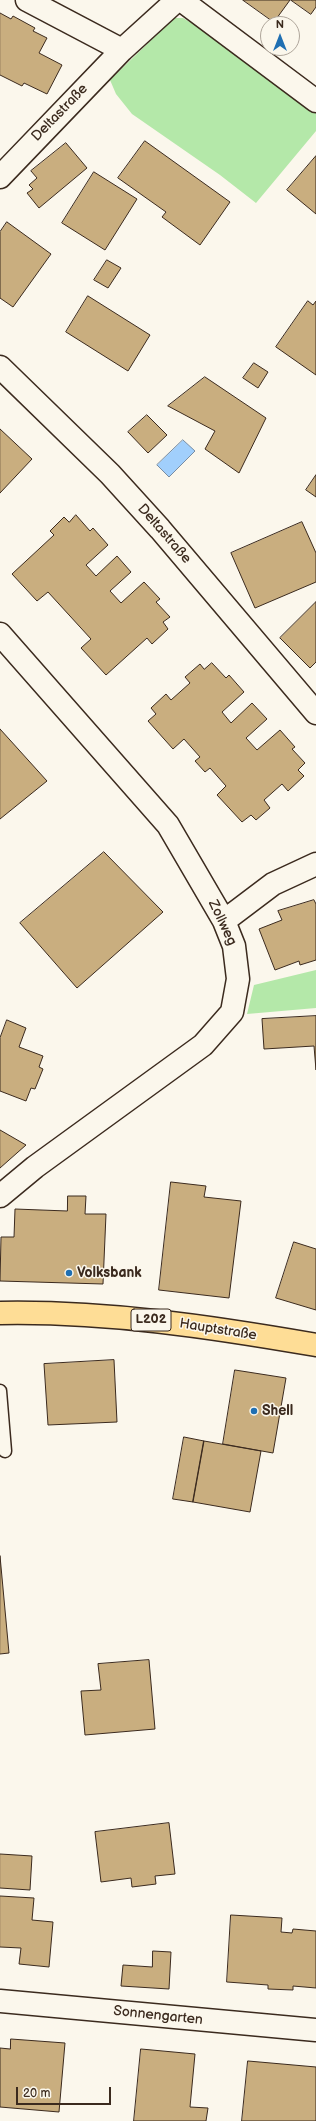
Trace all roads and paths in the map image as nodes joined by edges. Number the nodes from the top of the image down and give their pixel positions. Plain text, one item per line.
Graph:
1 (27, 0) edge
2 (177, 0) edge
3 (181, 0) edge
4 (122, 50) junction
5 (316, 101) edge
6 (0, 177) edge
7 (0, 367) edge
8 (0, 634) edge
9 (316, 713) edge
10 (316, 864) edge
11 (224, 921) junction
12 (0, 1196) edge
13 (0, 1313) edge
14 (316, 1345) edge
15 (0, 1391) edge
16 (5, 1451) dead end
17 (0, 2001) edge
18 (316, 2030) edge

1 - 4 street
2 - 4 street, Deltastraße
3 - 5 street
4 - 6 street, Deltastraße
7 - 9 street, Deltastraße
8 - 11 street, Zollweg
10 - 11 street
11 - 12 street, Zollweg
13 - 14 main road, Hauptstraße / L202
15 - 16 lane
17 - 18 street, Sonnengarten

